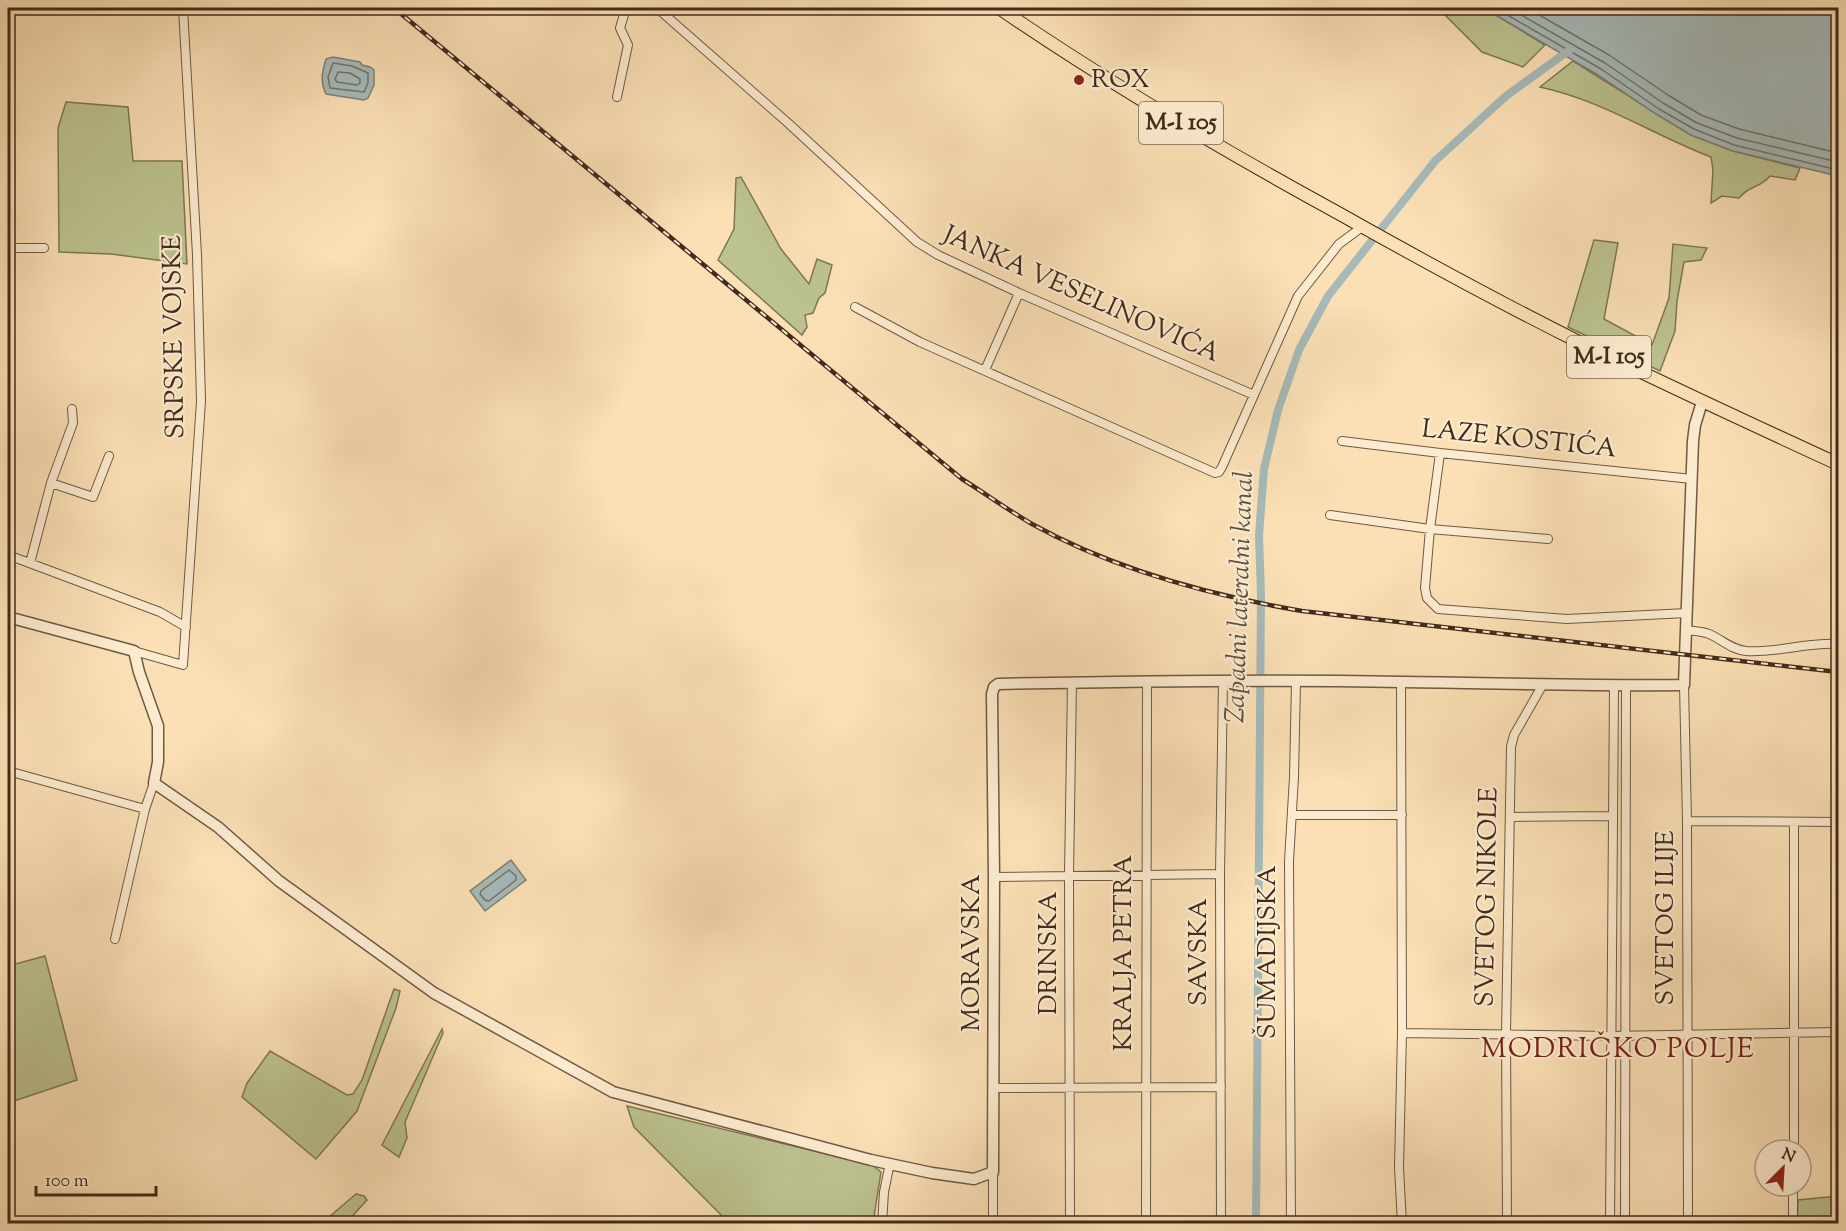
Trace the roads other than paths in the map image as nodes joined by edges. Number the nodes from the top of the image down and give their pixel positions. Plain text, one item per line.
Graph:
1 (183, 8) edge
2 (626, 8) edge
3 (657, 8) edge
4 (999, 8) edge
5 (617, 97) dead end
6 (1365, 229) junction
7 (8, 248) edge
8 (44, 248) dead end
9 (1019, 293) junction
10 (855, 307) dead end
11 (985, 370) junction
12 (1254, 395) junction
13 (1702, 402) junction
14 (72, 409) dead end
15 (1342, 441) dead end
16 (1440, 453) junction
17 (109, 456) dead end
18 (1839, 464) edge
19 (1692, 479) junction
20 (51, 483) junction
21 (1330, 515) dead end
22 (1430, 529) junction
23 (1548, 539) dead end
24 (8, 555) edge
25 (30, 563) junction
26 (1687, 613) junction
27 (8, 616) edge
28 (186, 627) junction
29 (1686, 630) junction
30 (1839, 644) edge
31 (134, 651) junction
32 (1223, 681) junction
33 (1296, 681) junction
34 (1072, 682) junction
35 (1147, 682) junction
36 (1401, 682) junction
37 (1684, 685) junction
38 (1542, 686) junction
39 (1614, 686) junction
40 (1626, 686) junction
41 (8, 771) edge
42 (154, 783) junction
43 (145, 809) junction
44 (1292, 815) junction
45 (1402, 815) junction
46 (1510, 816) junction
47 (1612, 816) junction
48 (1687, 821) junction
49 (1794, 822) junction
50 (1839, 822) edge
51 (1220, 874) junction
52 (1145, 875) junction
53 (1069, 876) junction
54 (994, 877) junction
55 (116, 939) dead end
56 (1794, 1032) junction
57 (1839, 1032) edge
58 (1402, 1033) junction
59 (1506, 1034) junction
60 (1611, 1036) junction
61 (1626, 1036) junction
62 (1688, 1036) junction
63 (1221, 1086) junction
64 (1070, 1087) junction
65 (1146, 1087) junction
66 (994, 1088) junction
67 (1794, 1138) edge
68 (890, 1163) junction
69 (993, 1172) junction
70 (1793, 1198) edge
71 (882, 1224) edge
72 (993, 1224) edge
73 (1070, 1224) edge
74 (1146, 1224) edge
75 (1221, 1224) edge
76 (1291, 1224) edge
77 (1402, 1224) edge
78 (1507, 1224) edge
79 (1610, 1224) edge
80 (1625, 1224) edge
81 (1688, 1224) edge
82 (1793, 1224) edge

1 - 28 street, SRPSKE VOJSKE
2 - 5 street
3 - 9 street, JANKA VESELINOVIĆA
4 - 6 main road, M-I 105
6 - 12 street
6 - 13 main road, M-I 105
7 - 8 street
9 - 11 street
9 - 12 street, JANKA VESELINOVIĆA
10 - 11 street
11 - 12 street
13 - 18 main road, M-I 105
13 - 19 street
14 - 20 street
15 - 16 street, LAZE KOSTIĆA
16 - 19 street, LAZE KOSTIĆA
16 - 22 street
17 - 20 street
19 - 26 street
20 - 25 street
21 - 22 street
22 - 23 street
22 - 26 street
24 - 25 street
25 - 28 street
26 - 29 street
27 - 31 street
28 - 31 street, SRPSKE VOJSKE
29 - 30 street
29 - 37 street
31 - 42 street
32 - 33 street
32 - 35 street
32 - 51 street, SAVSKA
33 - 36 street
33 - 44 street, ŠUMADIJSKA
34 - 35 street
34 - 53 street, DRINSKA
34 - 54 street, MORAVSKA
35 - 52 street, KRALJA PETRA
36 - 38 street
36 - 45 street
37 - 40 street
37 - 48 street, SVETOG ILIJE
38 - 39 street
38 - 46 street, SVETOG NIKOLE
39 - 40 street
39 - 47 street
40 - 61 street
41 - 43 street
42 - 43 street
42 - 68 street
43 - 55 street
44 - 45 street
44 - 76 street, ŠUMADIJSKA
45 - 58 street
46 - 47 street
46 - 59 street, SVETOG NIKOLE
47 - 60 street
48 - 49 street
48 - 62 street, SVETOG ILIJE
49 - 50 street
49 - 56 street
51 - 52 street
51 - 63 street, SAVSKA
52 - 53 street
52 - 65 street, KRALJA PETRA
53 - 54 street
53 - 64 street, DRINSKA
54 - 66 street, MORAVSKA
56 - 57 street
56 - 62 street
56 - 67 street
58 - 59 street
58 - 77 street
59 - 60 street
59 - 78 street, SVETOG NIKOLE
60 - 61 street
60 - 79 street
61 - 62 street
61 - 80 street
62 - 81 street, SVETOG ILIJE
63 - 65 street
63 - 75 street, SAVSKA
64 - 65 street
64 - 66 street
64 - 73 street, DRINSKA
65 - 74 street, KRALJA PETRA
66 - 69 street, MORAVSKA
68 - 69 street
68 - 71 street
69 - 72 street, MORAVSKA
70 - 82 street

